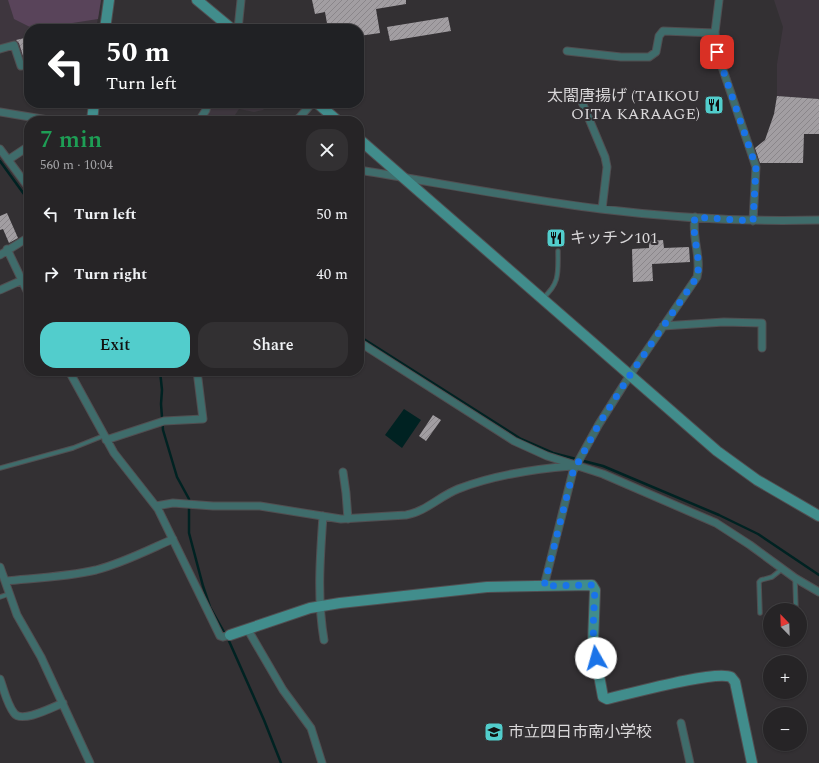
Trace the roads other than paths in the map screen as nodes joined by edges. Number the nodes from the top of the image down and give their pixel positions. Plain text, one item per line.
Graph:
1 (109, 0) edge
2 (197, 0) edge
3 (241, 0) edge
4 (719, 0) edge
5 (106, 24) edge
6 (226, 24) edge
7 (239, 24) edge
8 (715, 34) junction
9 (0, 49) edge
10 (567, 51) dead end
11 (24, 66) edge
12 (579, 95) dead end
13 (308, 108) edge
14 (323, 108) edge
15 (0, 112) edge
16 (24, 116) edge
17 (301, 116) edge
18 (332, 116) edge
19 (364, 143) edge
20 (0, 149) edge
21 (24, 149) edge
22 (8, 160) junction
23 (364, 171) edge
24 (402, 177) junction
25 (24, 181) edge
26 (602, 209) junction
27 (695, 217) junction
28 (819, 220) edge
29 (753, 221) junction
30 (24, 240) edge
31 (7, 249) junction
32 (558, 252) dead end
33 (0, 255) edge
34 (22, 280) junction
35 (24, 284) edge
36 (0, 290) edge
37 (543, 299) junction
38 (663, 326) junction
39 (364, 345) edge
40 (762, 348) dead end
41 (630, 375) junction
42 (71, 376) edge
43 (198, 376) edge
44 (105, 438) junction
45 (576, 465) junction
46 (0, 468) edge
47 (343, 472) dead end
48 (156, 506) junction
49 (323, 516) junction
50 (819, 516) edge
51 (348, 519) junction
52 (173, 539) junction
53 (0, 567) edge
54 (782, 569) junction
55 (795, 578) junction
56 (5, 581) junction
57 (544, 586) junction
58 (819, 592) edge
59 (9, 594) junction
60 (0, 597) edge
61 (796, 603) edge
62 (320, 606) junction
63 (760, 613) dead end
64 (248, 630) junction
65 (230, 635) joint
66 (324, 640) dead end
67 (0, 679) edge
68 (63, 703) junction
69 (681, 723) dead end
70 (90, 763) edge
71 (322, 763) edge
72 (690, 763) edge
73 (752, 763) edge

1 - 5 street
2 - 6 street
3 - 7 street
4 - 8 street
8 - 10 street
8 - 29 street
9 - 11 street
12 - 26 street
13 - 17 street
14 - 18 street
15 - 16 street
19 - 24 street
20 - 22 street
21 - 22 street
22 - 25 street
23 - 24 street
24 - 26 street
24 - 37 street
26 - 27 street
27 - 29 street
27 - 38 street
28 - 29 street
30 - 31 street
31 - 33 street
31 - 34 street
32 - 37 lane
34 - 35 street
34 - 36 street
37 - 41 street
38 - 40 street
38 - 41 street
39 - 45 street
41 - 45 street
41 - 50 street
42 - 44 street
43 - 44 street
44 - 46 lane
44 - 48 street
45 - 51 street
45 - 54 street
45 - 57 street
47 - 51 street
48 - 49 street
48 - 52 street
49 - 51 street
49 - 62 street
52 - 56 street
52 - 65 street
53 - 56 street
54 - 55 street
54 - 63 lane
55 - 58 street
55 - 61 lane
56 - 59 street
57 - 62 street
57 - 73 street
59 - 60 lane
59 - 68 street
62 - 64 street
62 - 66 street
64 - 65 street
64 - 71 street
67 - 68 street
68 - 70 street
69 - 72 street

